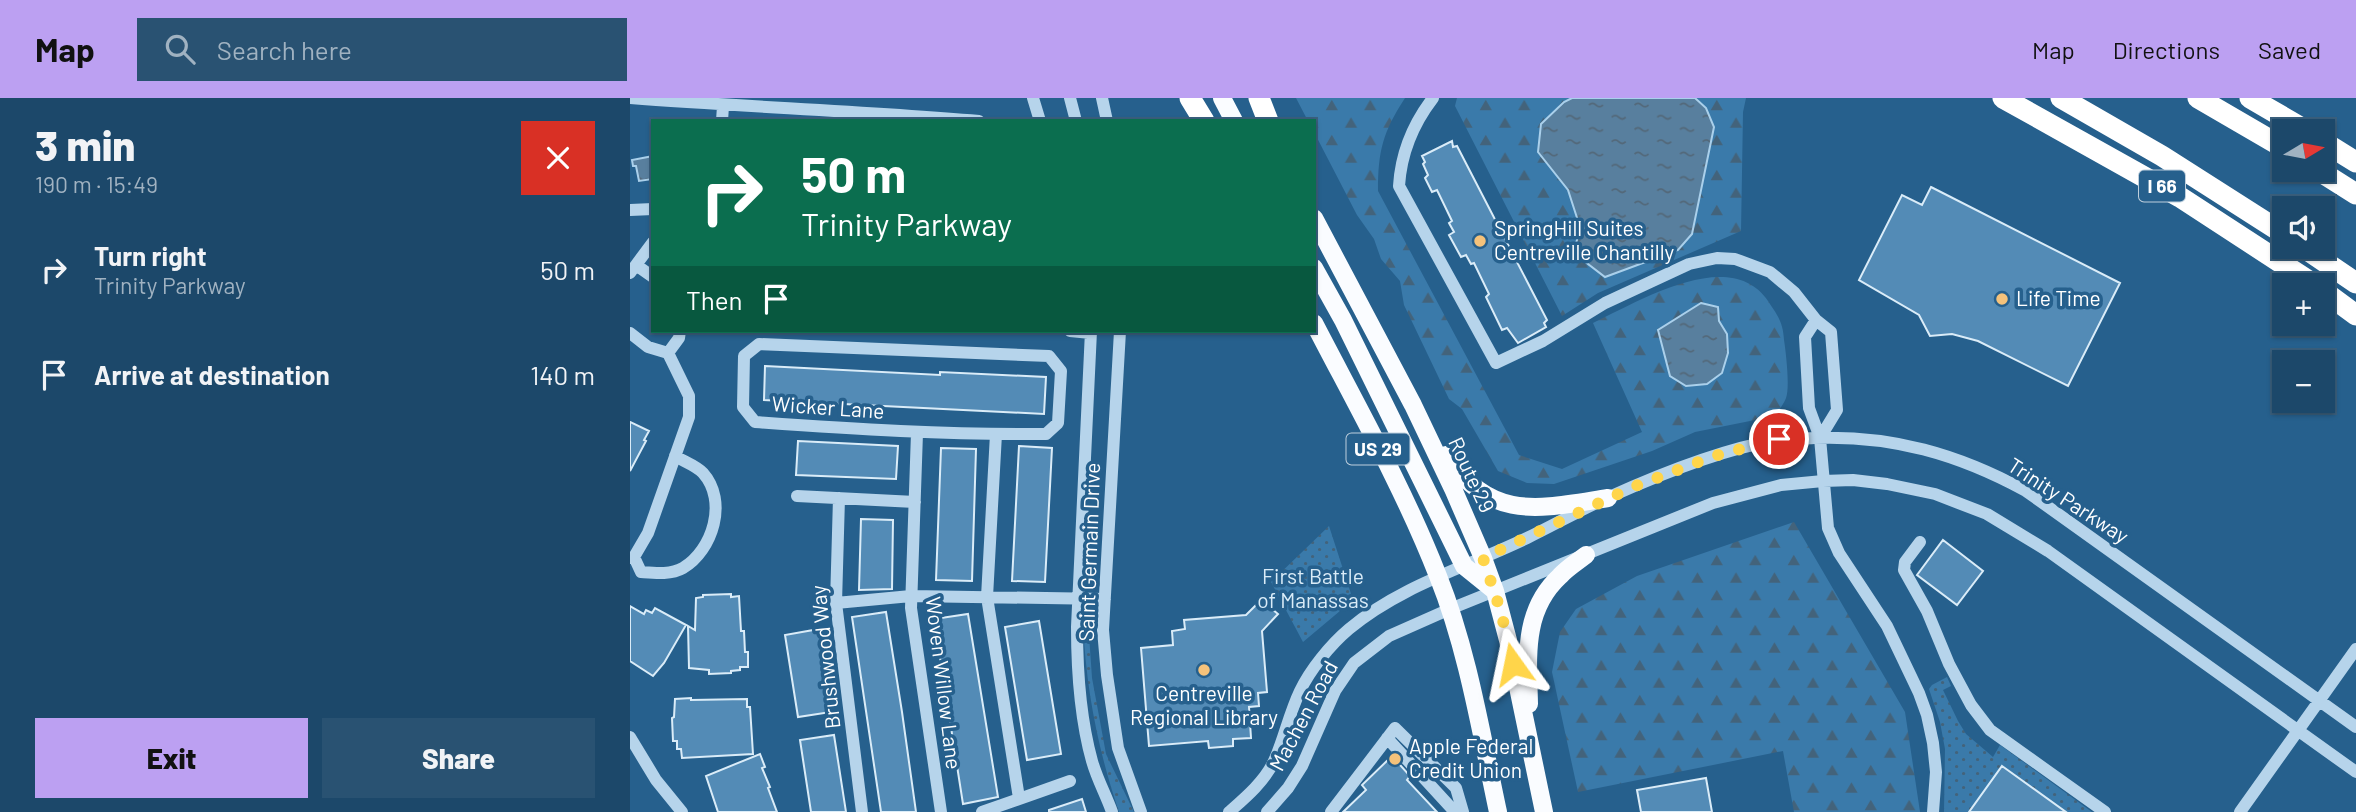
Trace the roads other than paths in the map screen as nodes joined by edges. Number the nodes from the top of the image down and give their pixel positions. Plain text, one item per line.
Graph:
1 (630, 98) edge
2 (883, 98) edge
3 (1033, 98) edge
4 (1070, 98) edge
5 (1102, 98) edge
6 (1190, 98) edge
7 (1200, 98) edge
8 (1222, 98) edge
9 (1248, 98) edge
10 (1259, 98) edge
11 (1433, 98) edge
12 (2003, 98) edge
13 (2061, 98) edge
14 (2198, 98) edge
15 (2250, 98) edge
16 (723, 106) junction
17 (886, 116) edge
18 (914, 118) edge
19 (722, 119) edge
20 (936, 119) edge
21 (1039, 119) edge
22 (1075, 119) edge
23 (1107, 119) edge
24 (1203, 119) edge
25 (1210, 119) edge
26 (1233, 119) edge
27 (1260, 119) edge
28 (1267, 119) edge
29 (2286, 119) edge
30 (2272, 141) edge
31 (2335, 149) edge
32 (2356, 162) edge
33 (2335, 181) edge
34 (2356, 194) edge
35 (651, 209) edge
36 (630, 211) edge
37 (1316, 222) edge
38 (2272, 226) edge
39 (651, 245) edge
40 (2321, 259) edge
41 (633, 269) edge
42 (1316, 272) edge
43 (2297, 273) edge
44 (651, 276) edge
45 (2356, 283) edge
46 (2335, 300) edge
47 (2356, 315) edge
48 (1816, 320) junction
49 (1316, 327) edge
50 (630, 333) edge
51 (680, 333) edge
52 (1091, 333) edge
53 (1120, 333) edge
54 (668, 353) junction
55 (1413, 405) junction
56 (917, 433) junction
57 (996, 435) junction
58 (1820, 438) junction
59 (675, 456) junction
60 (1823, 481) junction
61 (797, 496) dead end
62 (839, 498) junction
63 (1608, 498) junction
64 (915, 502) junction
65 (1920, 542) dead end
66 (1586, 555) junction
67 (632, 557) edge
68 (1483, 558) junction
69 (1464, 566) junction
70 (1438, 576) junction
71 (1495, 591) junction
72 (911, 596) junction
73 (987, 597) junction
74 (1078, 599) junction
75 (1105, 599) junction
76 (836, 603) junction
77 (1450, 609) junction
78 (2356, 649) edge
79 (2318, 700) junction
80 (2356, 727) edge
81 (2298, 730) junction
82 (630, 737) edge
83 (1387, 738) junction
84 (1532, 753) junction
85 (2356, 772) edge
86 (1070, 780) dead end
87 (1019, 798) junction
88 (682, 812) edge
89 (862, 812) edge
90 (941, 812) edge
91 (982, 812) edge
92 (1112, 812) edge
93 (1141, 812) edge
94 (1229, 812) edge
95 (1267, 812) edge
96 (1331, 812) edge
97 (1455, 812) edge
98 (1463, 812) edge
99 (1498, 812) edge
100 (1544, 812) edge
101 (1933, 812) edge
102 (2105, 812) edge
103 (2240, 812) edge

1 - 16 street
2 - 17 street
3 - 21 street
4 - 22 street
5 - 23 street
6 - 24 highway
7 - 25 main road
8 - 26 main road
9 - 27 main road
10 - 28 highway
11 - 48 street
12 - 43 highway, I 66
13 - 38 highway
14 - 30 highway
15 - 29 highway
16 - 17 street
16 - 19 street
17 - 18 street
18 - 20 street
31 - 32 highway
33 - 34 highway
35 - 36 street
37 - 55 main road, Route 29 / US 29
39 - 41 street
40 - 45 highway
41 - 44 street
42 - 69 main road
46 - 47 highway
48 - 58 street
48 - 58 street
49 - 70 main road, US 29
50 - 54 street
51 - 54 street
52 - 74 street, Saint Germain Drive
53 - 75 street, Saint Germain Drive
54 - 59 street
55 - 63 main road
55 - 68 main road, Route 29 / US 29
56 - 57 street, Wicker Lane
56 - 57 street, Wicker Lane
56 - 64 street, Woven Willow Lane
57 - 73 street
58 - 60 street
58 - 63 street, Trinity Parkway
58 - 79 street, Trinity Parkway
59 - 67 street
59 - 67 street
60 - 66 street
60 - 81 street
60 - 101 street
61 - 62 street
62 - 64 street
62 - 76 street, Brushwood Way
63 - 68 street, Trinity Parkway
64 - 72 street, Woven Willow Lane
65 - 102 street
66 - 71 street
66 - 84 main road
68 - 69 street, Machen Road
68 - 71 main road, Route 29 / US 29
69 - 70 street, Machen Road
69 - 71 main road
70 - 77 main road, US 29
70 - 94 street, Machen Road
71 - 77 street, Machen Road
71 - 84 main road, Route 29 / US 29
72 - 73 street
72 - 76 street
72 - 90 street, Woven Willow Lane
73 - 74 street
73 - 87 street
74 - 75 street
74 - 92 street, Saint Germain Drive
75 - 93 street, Saint Germain Drive
76 - 89 street, Brushwood Way
77 - 95 street, Machen Road
77 - 99 main road, US 29
78 - 79 street
79 - 80 street, Trinity Parkway
79 - 81 street
81 - 85 street
81 - 103 street
82 - 88 street
83 - 96 street
83 - 97 street
83 - 98 street
84 - 100 main road, Route 29 / US 29
86 - 87 street
87 - 91 street

